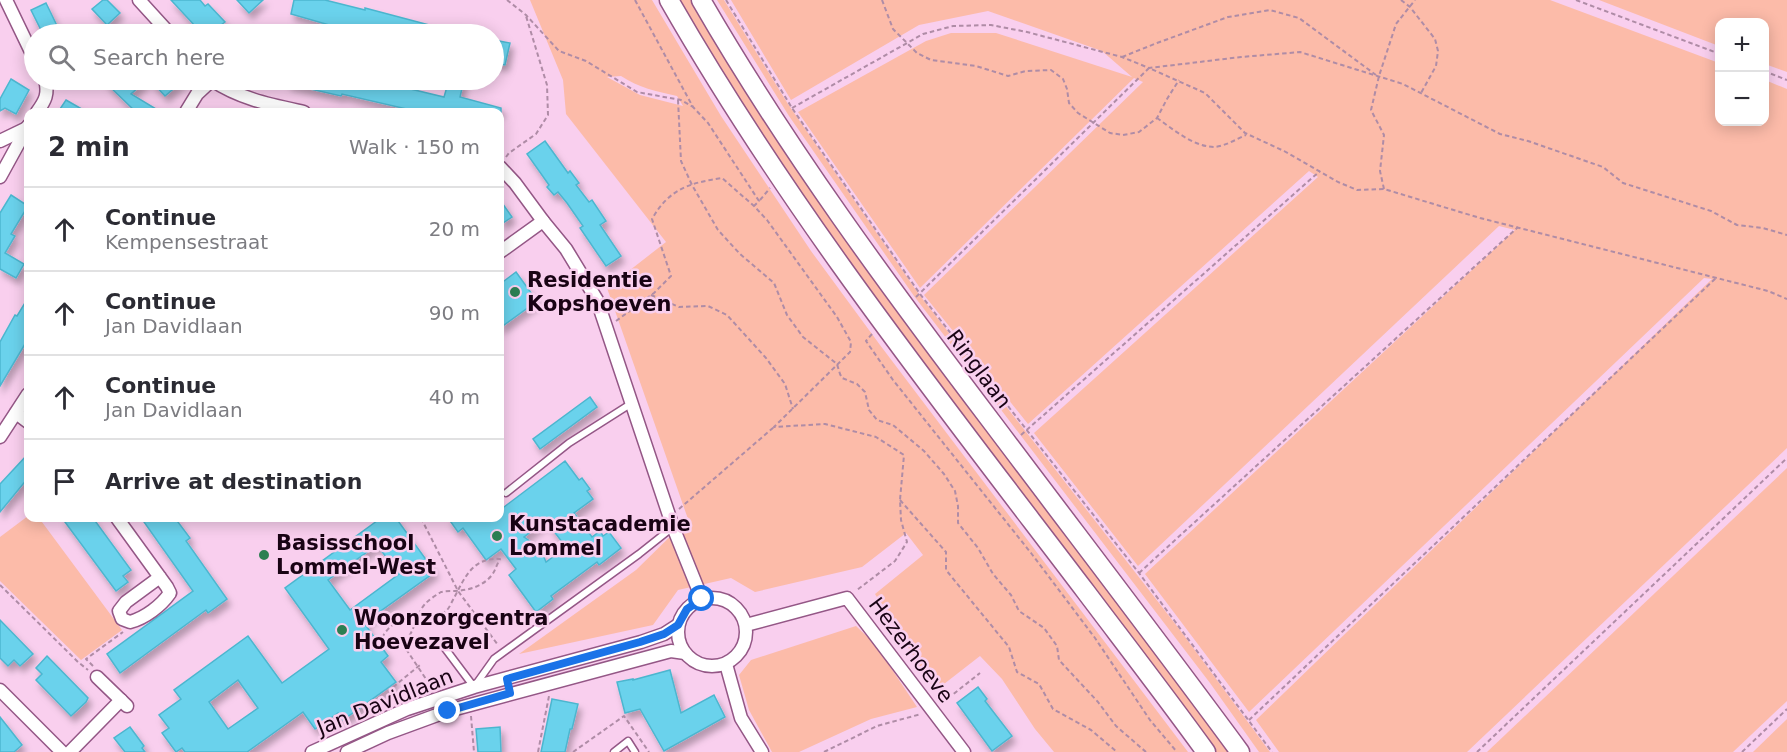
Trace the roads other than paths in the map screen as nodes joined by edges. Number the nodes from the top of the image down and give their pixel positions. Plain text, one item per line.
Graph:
1 (6, 0) edge
2 (139, 0) edge
3 (669, 0) edge
4 (701, 0) edge
5 (161, 24) edge
6 (24, 37) edge
7 (48, 90) edge
8 (201, 90) edge
9 (229, 90) edge
10 (40, 108) edge
11 (188, 108) edge
12 (287, 108) edge
13 (24, 129) edge
14 (24, 134) edge
15 (0, 141) edge
16 (504, 171) edge
17 (0, 177) edge
18 (543, 221) junction
19 (504, 249) edge
20 (24, 400) edge
21 (632, 403) junction
22 (16, 413) junction
23 (24, 419) edge
24 (0, 437) edge
25 (506, 493) dead end
26 (120, 522) edge
27 (671, 522) junction
28 (160, 577) junction
29 (702, 599) junction
30 (678, 625) junction
31 (746, 625) junction
32 (444, 647) dead end
33 (612, 650) junction
34 (685, 653) junction
35 (726, 664) junction
36 (616, 666) junction
37 (97, 677) road end
38 (507, 679) junction
39 (474, 687) junction
40 (0, 690) edge
41 (510, 693) junction
42 (363, 749) edge
43 (57, 750) edge
44 (70, 752) edge
45 (312, 752) edge
46 (347, 752) edge
47 (614, 752) edge
48 (635, 752) edge
49 (762, 752) edge
50 (964, 752) edge
51 (1206, 752) edge
52 (1240, 752) edge

1 - 6 street
2 - 5 street
3 - 51 main road
4 - 52 main road, Ringlaan
7 - 10 street
8 - 11 street
9 - 12 street
13 - 15 street
14 - 17 street
16 - 18 street
18 - 19 street
18 - 21 street
20 - 22 street
21 - 25 lane
21 - 27 street
22 - 23 street
22 - 24 street
26 - 28 street
27 - 29 street
27 - 39 lane
28 - 28 street
29 - 30 street
29 - 31 street
30 - 33 street, Jan Davidlaan
30 - 34 street
31 - 35 street
31 - 50 street, Hezerhoeve
32 - 39 lane
33 - 36 street
33 - 38 street, Jan Davidlaan
34 - 35 street
34 - 36 street, Jan Davidlaan
35 - 49 street
36 - 41 street, Jan Davidlaan
37 - 44 street
38 - 39 street, Jan Davidlaan
38 - 41 street
39 - 45 street, Jan Davidlaan
40 - 43 street
41 - 42 street, Jan Davidlaan
42 - 46 street, Jan Davidlaan
47 - 48 lane

